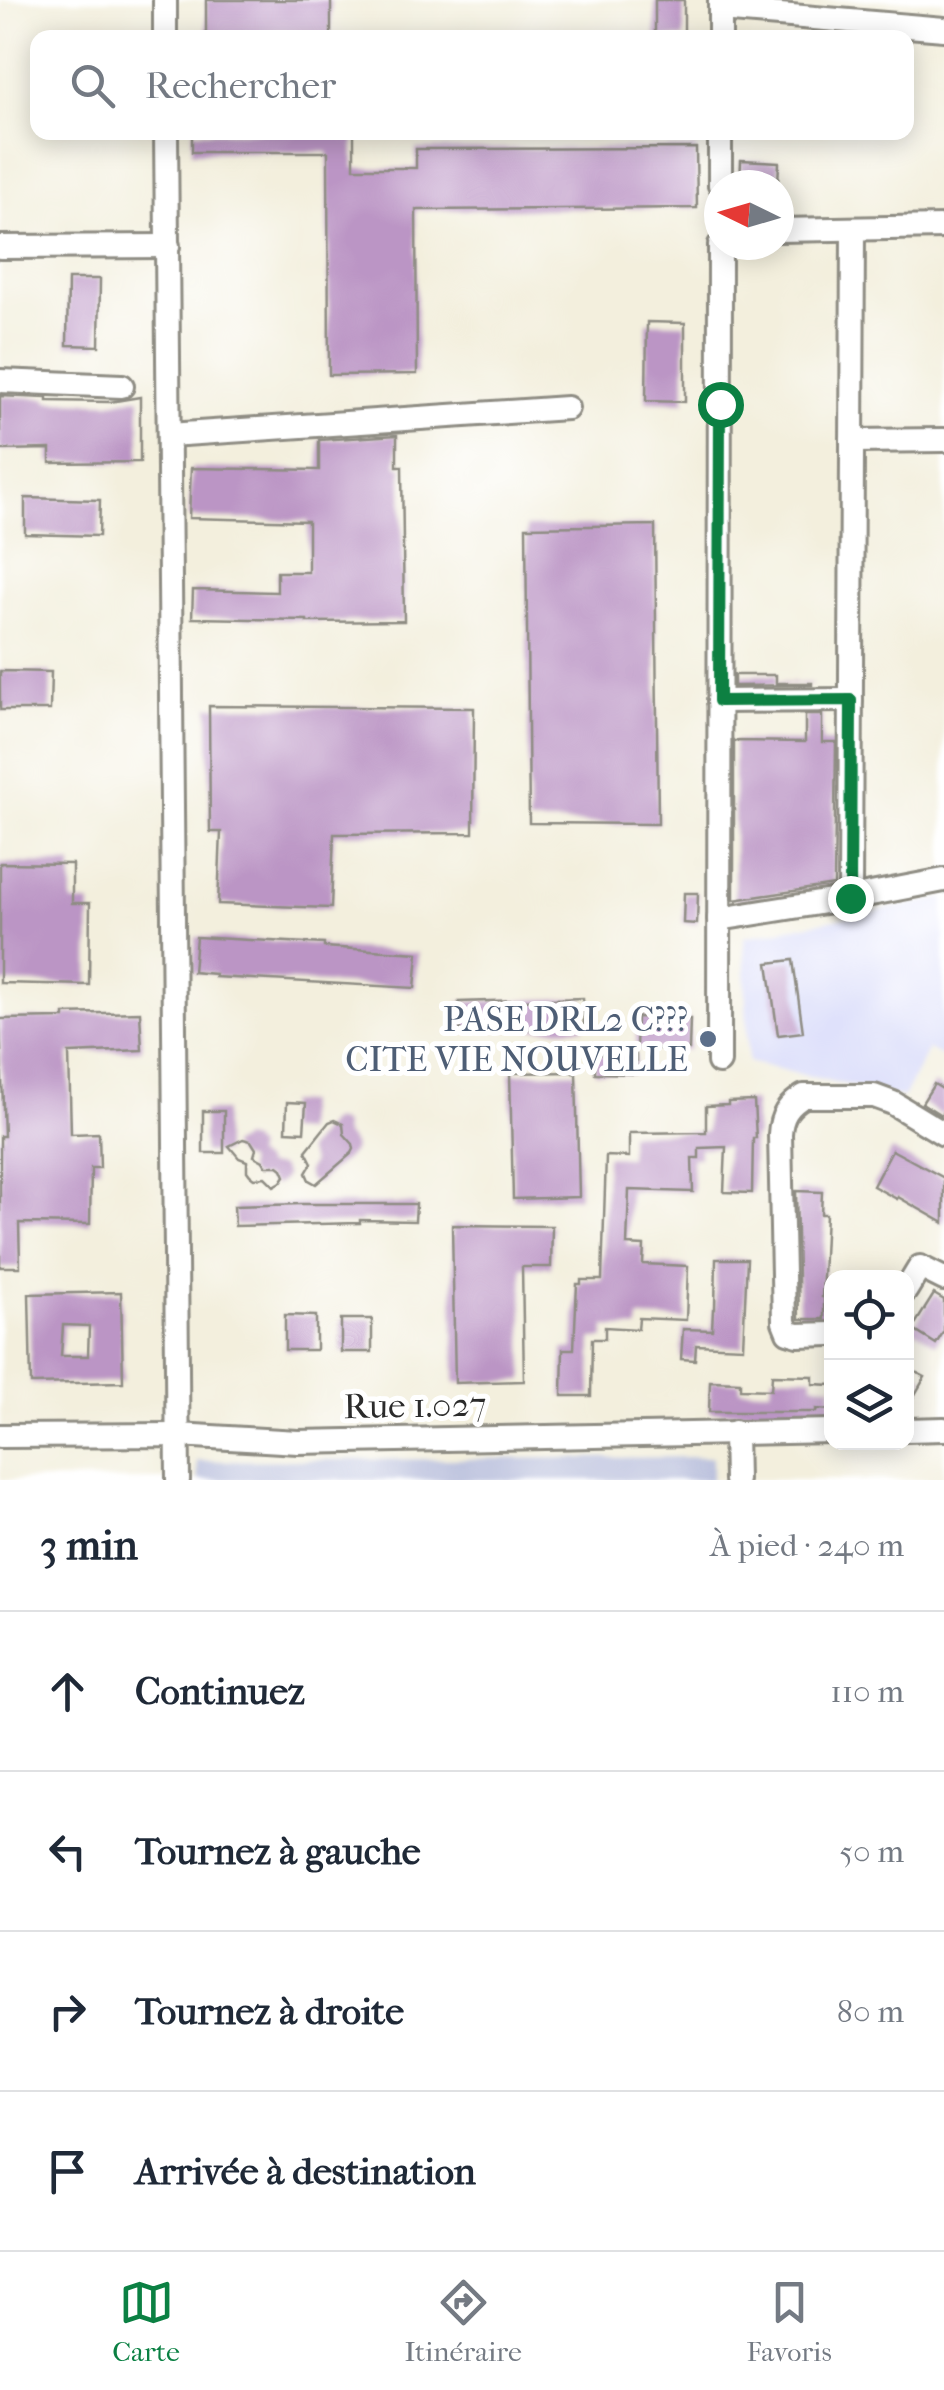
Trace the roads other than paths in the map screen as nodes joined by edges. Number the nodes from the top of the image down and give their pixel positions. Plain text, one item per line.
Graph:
1 (165, 0) edge
2 (720, 5) edge
3 (944, 29) edge
4 (165, 30) edge
5 (166, 140) edge
6 (720, 140) edge
7 (720, 170) edge
8 (944, 227) edge
9 (853, 229) junction
10 (794, 230) edge
11 (168, 246) junction
12 (0, 247) edge
13 (720, 260) edge
14 (0, 381) edge
15 (122, 386) dead end
16 (567, 408) dead end
17 (169, 435) junction
18 (944, 440) edge
19 (852, 441) junction
20 (851, 700) junction
21 (719, 701) junction
22 (944, 880) edge
23 (850, 898) junction
24 (719, 918) junction
25 (719, 1062) dead end
26 (944, 1134) edge
27 (914, 1276) edge
28 (944, 1279) edge
29 (824, 1334) edge
30 (941, 1424) edge
31 (914, 1429) edge
32 (824, 1431) edge
33 (736, 1432) junction
34 (178, 1435) junction
35 (0, 1436) edge
36 (178, 1480) edge
37 (736, 1480) edge

1 - 4 street
2 - 3 street
5 - 11 street
6 - 7 street
8 - 9 street
9 - 10 street
9 - 19 street
11 - 12 street
11 - 17 street
13 - 21 street
14 - 15 street
16 - 17 street
17 - 34 street
18 - 19 street
19 - 20 street
20 - 21 street
20 - 23 street
21 - 24 street
22 - 23 street
23 - 24 street
24 - 25 street
26 - 29 street
27 - 28 street
30 - 31 street
32 - 33 street, Rue 1.027
33 - 34 street, Rue 1.027
33 - 37 street
34 - 35 street, Rue 1.027
34 - 36 street

